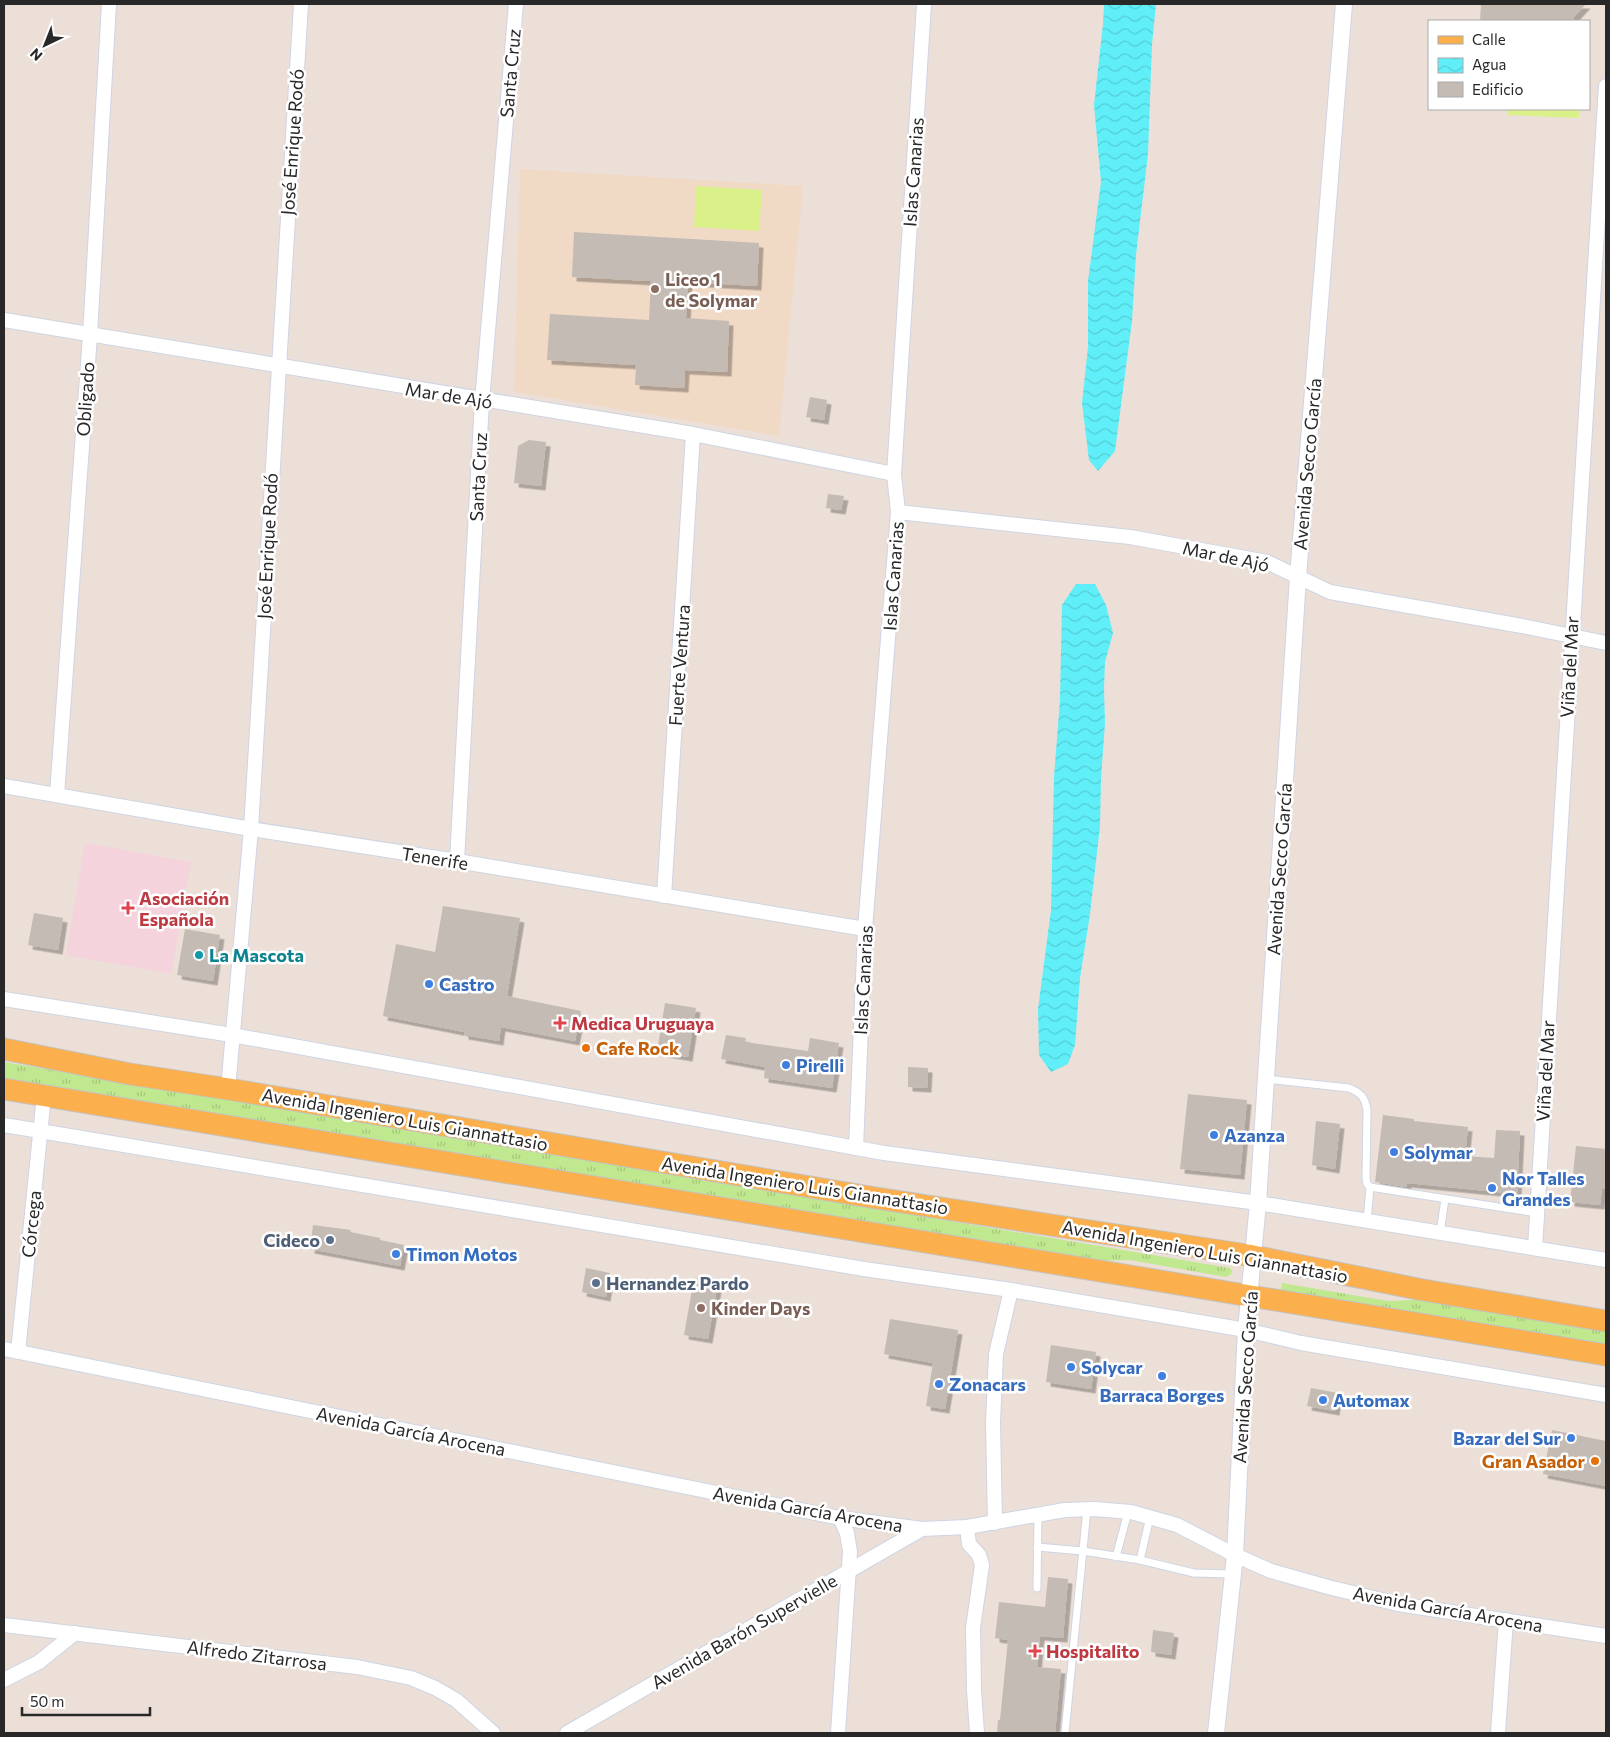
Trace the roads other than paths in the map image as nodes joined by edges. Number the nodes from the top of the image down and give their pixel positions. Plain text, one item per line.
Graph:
1 (109, 4) edge
2 (301, 4) edge
3 (516, 4) edge
4 (924, 4) edge
5 (1344, 4) edge
6 (1606, 86) edge
7 (4, 320) edge
8 (90, 335) junction
9 (278, 367) junction
10 (482, 401) junction
11 (693, 434) junction
12 (894, 474) junction
13 (898, 512) junction
14 (1298, 577) junction
15 (1571, 637) junction
16 (1606, 643) edge
17 (4, 786) edge
18 (57, 795) junction
19 (251, 829) junction
20 (457, 861) junction
21 (664, 896) junction
22 (866, 929) junction
23 (4, 999) edge
24 (232, 1035) junction
25 (4, 1049) edge
26 (1266, 1080) junction
27 (228, 1088) junction
28 (4, 1089) edge
29 (44, 1096) junction
30 (4, 1125) edge
31 (40, 1131) junction
32 (856, 1148) junction
33 (1370, 1187) junction
34 (1445, 1199) junction
35 (1258, 1203) junction
36 (1537, 1213) junction
37 (1367, 1221) junction
38 (1440, 1233) junction
39 (1535, 1248) junction
40 (1253, 1256) junction
41 (1606, 1260) edge
42 (1010, 1290) junction
43 (1250, 1295) junction
44 (1606, 1320) edge
45 (1246, 1330) junction
46 (11, 1350) edge
47 (1606, 1355) edge
48 (1606, 1395) edge
49 (1088, 1510) junction
50 (1128, 1512) junction
51 (1038, 1514) junction
52 (1150, 1517) junction
53 (840, 1518) junction
54 (995, 1522) junction
55 (967, 1527) junction
56 (922, 1528) junction
57 (1037, 1548) junction
58 (1084, 1551) junction
59 (1235, 1555) junction
60 (1116, 1557) junction
61 (1140, 1560) junction
62 (850, 1570) junction
63 (1233, 1574) junction
64 (1037, 1588) dead end
65 (1506, 1620) junction
66 (4, 1624) edge
67 (76, 1633) junction
68 (1606, 1636) edge
69 (4, 1680) edge
70 (493, 1733) edge
71 (566, 1733) edge
72 (838, 1733) edge
73 (978, 1733) edge
74 (1065, 1733) edge
75 (1216, 1733) edge
76 (1498, 1733) edge

1 - 8 street, Obligado
2 - 9 street, José Enrique Rodó
3 - 10 street, Santa Cruz
4 - 12 street, Islas Canarias
5 - 14 street, Avenida Secco García
6 - 15 street, Viña del Mar
7 - 8 street, Mar de Ajó
8 - 9 street, Mar de Ajó
8 - 18 street, Obligado
9 - 10 street, Mar de Ajó
9 - 19 street, José Enrique Rodó
10 - 11 street, Mar de Ajó
10 - 20 street, Santa Cruz
11 - 12 street, Mar de Ajó
11 - 21 street, Fuerte Ventura
12 - 13 street, Islas Canarias
13 - 14 street, Mar de Ajó
13 - 22 street, Islas Canarias
14 - 15 street, Mar de Ajó
14 - 26 street, Avenida Secco García
15 - 16 street, Mar de Ajó
15 - 36 street, Viña del Mar
17 - 18 street, Tenerife
18 - 19 street, Tenerife
19 - 20 street, Tenerife
19 - 24 street, José Enrique Rodó
20 - 21 street, Tenerife
21 - 22 street, Tenerife
22 - 32 street, Islas Canarias
23 - 24 street
24 - 27 street, José Enrique Rodó
24 - 32 street
25 - 27 main road, Avenida Ingeniero Luis Giannattasio
26 - 33 lane
26 - 35 street, Avenida Secco García
27 - 40 main road, Avenida Ingeniero Luis Giannattasio
28 - 29 main road, Avenida Ingeniero Luis Giannattasio
29 - 31 street, Córcega
29 - 43 main road, Avenida Ingeniero Luis Giannattasio
30 - 31 street
31 - 42 street
31 - 46 street, Córcega
32 - 35 street
33 - 34 lane
33 - 37 lane
34 - 36 lane
34 - 38 lane
35 - 37 street
35 - 40 street, Avenida Secco García
36 - 39 street, Viña del Mar
37 - 38 street
38 - 39 street
39 - 41 street
40 - 43 street, Avenida Secco García
40 - 44 main road, Avenida Ingeniero Luis Giannattasio
42 - 45 street
42 - 54 street
43 - 45 street, Avenida Secco García
43 - 47 main road, Avenida Ingeniero Luis Giannattasio
45 - 48 street
45 - 59 street, Avenida Secco García
46 - 53 street, Avenida García Arocena
49 - 50 street, Avenida García Arocena
49 - 51 street, Avenida García Arocena
49 - 58 lane
50 - 52 street, Avenida García Arocena
50 - 60 lane
51 - 54 street, Avenida García Arocena
51 - 57 lane
52 - 59 street, Avenida García Arocena
52 - 61 lane
53 - 56 street, Avenida García Arocena
53 - 62 street
54 - 55 street, Avenida García Arocena
55 - 56 street, Avenida García Arocena
55 - 73 street
56 - 62 street, Avenida Barón Supervielle
57 - 58 lane
57 - 64 lane
58 - 60 lane
58 - 74 lane
59 - 63 street, Avenida Secco García
59 - 65 street, Avenida García Arocena
60 - 61 lane
61 - 63 lane
62 - 71 street, Avenida Barón Supervielle
62 - 72 street
63 - 75 street, Avenida Secco García
65 - 68 street, Avenida García Arocena
65 - 76 street
66 - 67 street, Alfredo Zitarrosa
67 - 69 street
67 - 70 street, Alfredo Zitarrosa

